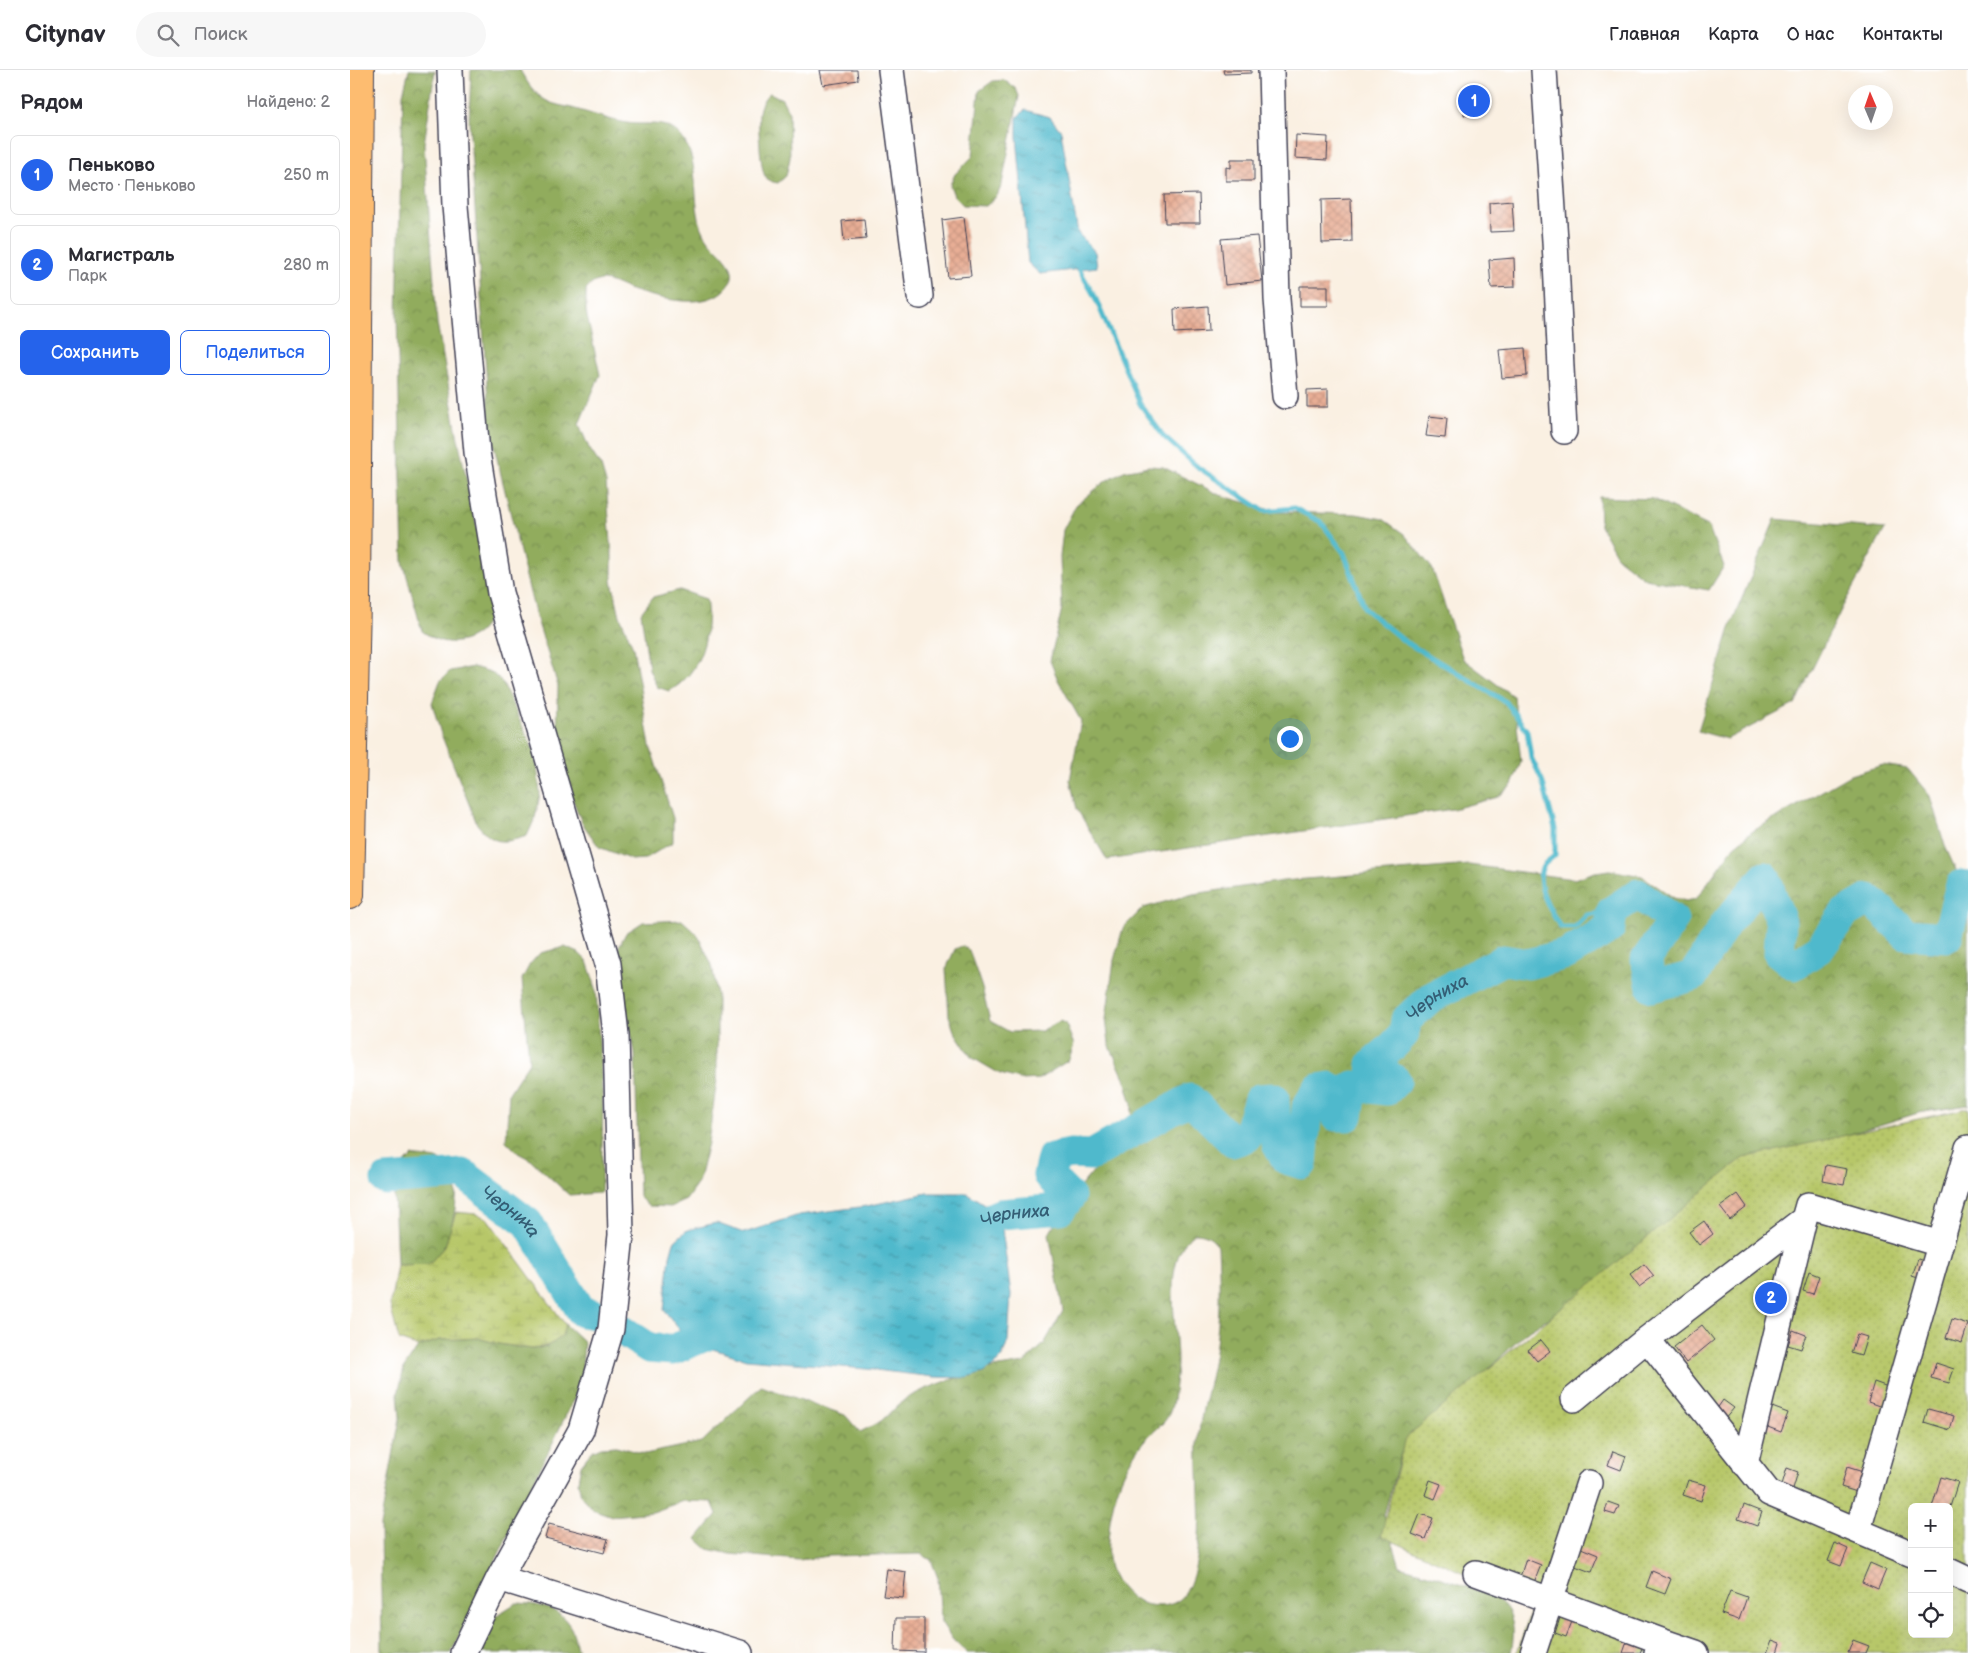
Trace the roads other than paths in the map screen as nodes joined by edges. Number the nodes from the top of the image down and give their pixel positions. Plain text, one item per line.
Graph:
1 (360, 70) edge
2 (450, 70) edge
3 (890, 70) edge
4 (1271, 70) edge
5 (1544, 70) edge
6 (920, 296) dead end
7 (1285, 396) dead end
8 (1564, 431) dead end
9 (350, 895) edge
10 (1968, 1148) edge
11 (1804, 1220) junction
12 (1940, 1244) junction
13 (1647, 1339) junction
14 (1574, 1399) dead end
15 (1744, 1464) junction
16 (1589, 1483) dead end
17 (1858, 1530) junction
18 (1908, 1552) edge
19 (1476, 1573) dead end
20 (1953, 1573) edge
21 (499, 1578) junction
22 (1968, 1580) edge
23 (1550, 1599) junction
24 (1660, 1647) edge
25 (463, 1653) edge
26 (740, 1653) edge
27 (1532, 1653) edge
28 (1696, 1653) edge

1 - 9 highway
2 - 21 street
3 - 6 street
4 - 7 street
5 - 8 street
10 - 12 street
11 - 12 street
11 - 13 street
11 - 15 street
12 - 17 street
13 - 14 street
13 - 15 street
15 - 17 street
16 - 23 street
17 - 18 street
19 - 23 street
20 - 22 street
21 - 25 street
21 - 26 street
23 - 24 street
23 - 27 street
24 - 28 street

